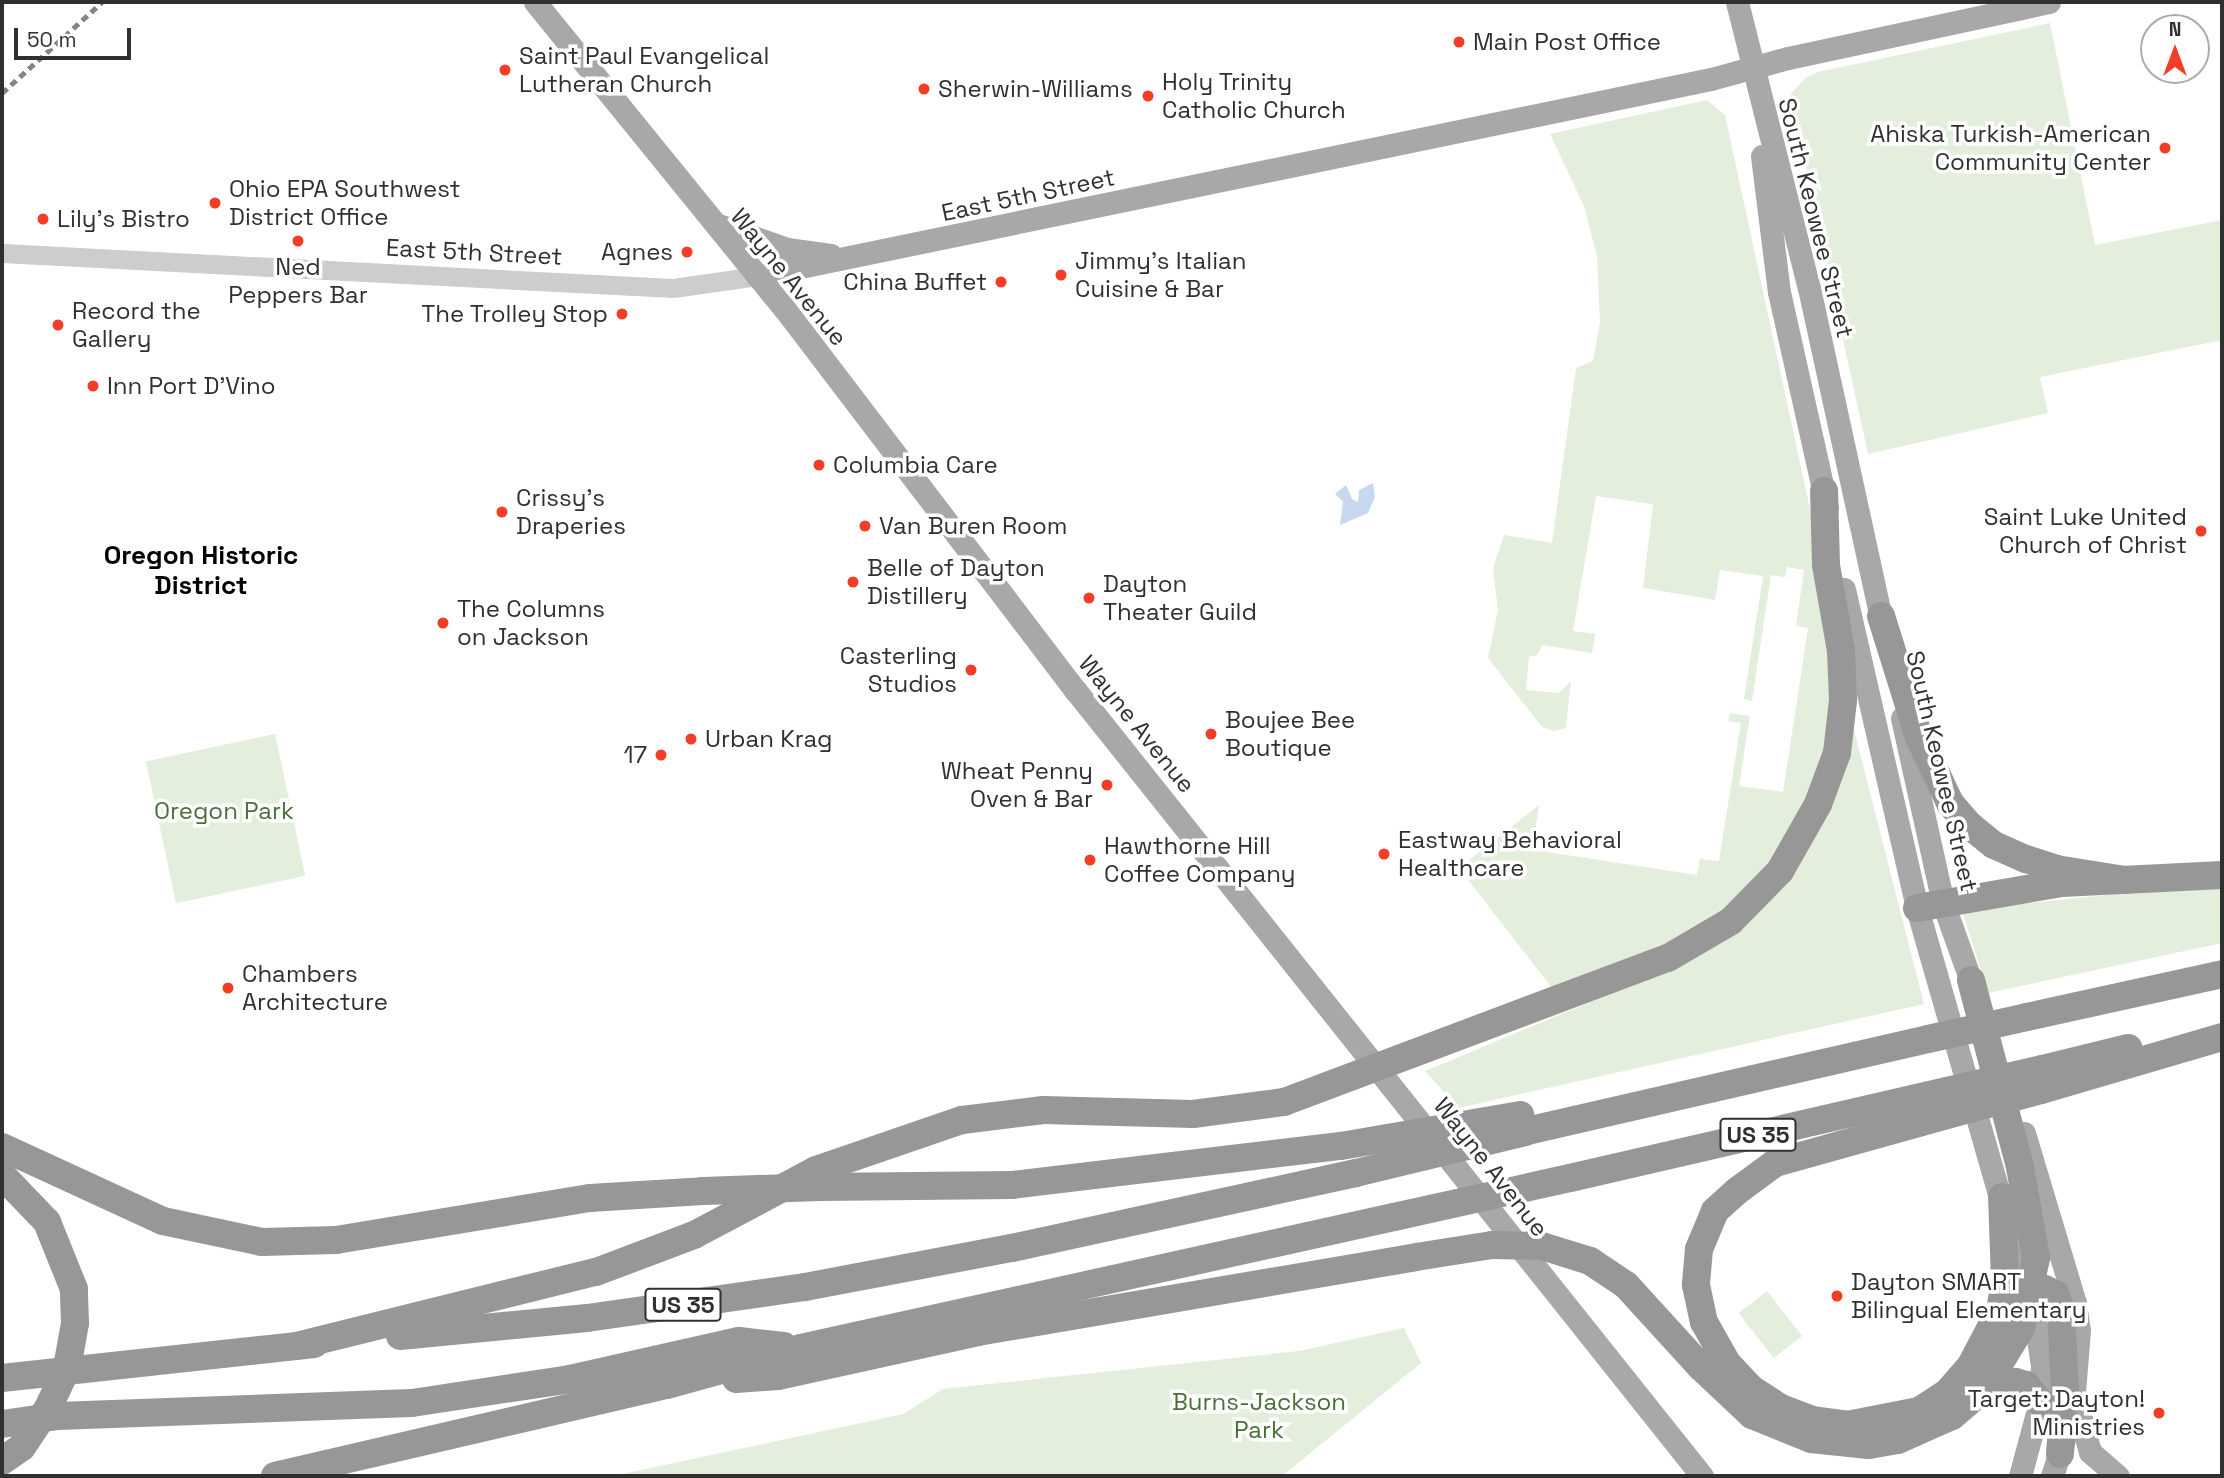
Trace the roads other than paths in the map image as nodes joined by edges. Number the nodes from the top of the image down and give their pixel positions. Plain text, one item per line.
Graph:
1 (535, 2) edge
2 (1737, 2) edge
3 (2049, 2) edge
4 (1751, 69) junction
5 (711, 222) junction
6 (2, 253) edge
7 (851, 258) junction
8 (757, 276) junction
9 (1824, 491) junction
10 (1881, 617) junction
11 (2222, 875) edge
12 (2125, 880) junction
13 (1930, 905) junction
14 (2222, 974) edge
15 (1971, 980) junction
16 (2222, 1026) edge
17 (2222, 1037) edge
18 (1378, 1067) junction
19 (2042, 1080) junction
20 (1952, 1102) junction
21 (1526, 1122) junction
22 (2, 1147) edge
23 (2, 1175) edge
24 (2002, 1197) junction
25 (2029, 1293) junction
26 (2000, 1310) junction
27 (296, 1346) junction
28 (801, 1348) junction
29 (2, 1378) edge
30 (667, 1385) junction
31 (1984, 1389) junction
32 (2074, 1393) junction
33 (2040, 1402) junction
34 (2, 1423) edge
35 (12, 1454) edge
36 (2056, 1465) edge
37 (278, 1476) edge
38 (1702, 1476) edge
39 (2020, 1476) edge
40 (2118, 1476) edge

1 - 5 main road, Wayne Avenue
2 - 4 main road, South Keowee Street
3 - 4 main road, East 5th Street
4 - 7 main road, East 5th Street
4 - 9 main road, South Keowee Street
4 - 10 main road, South Keowee Street
5 - 7 main road
5 - 8 main road, Wayne Avenue
6 - 8 street, East 5th Street
7 - 8 main road, East 5th Street
8 - 18 main road, Wayne Avenue
9 - 13 main road, South Keowee Street
9 - 18 highway
10 - 12 highway
10 - 13 main road, South Keowee Street
11 - 12 highway
12 - 13 highway
13 - 15 main road, South Keowee Street
13 - 24 main road, South Keowee Street
14 - 21 highway, bridge
15 - 25 highway
15 - 32 main road, South Keowee Street
16 - 19 highway, US 35
17 - 19 highway
18 - 27 highway
18 - 38 main road, Wayne Avenue
19 - 20 highway, US 35, bridge
20 - 26 highway
20 - 28 highway, US 35, bridge
21 - 22 highway, bridge
21 - 27 highway, US 35, bridge
23 - 35 highway, bridge
24 - 25 main road, South Keowee Street
24 - 26 highway
25 - 26 highway
25 - 31 highway
25 - 33 main road, South Keowee Street
25 - 36 highway
27 - 29 highway, US 35
28 - 30 highway, US 35
28 - 34 highway
30 - 31 highway, bridge
30 - 37 highway, US 35
31 - 33 highway
32 - 36 main road, South Keowee Street
32 - 40 main road
33 - 39 main road, South Keowee Street

